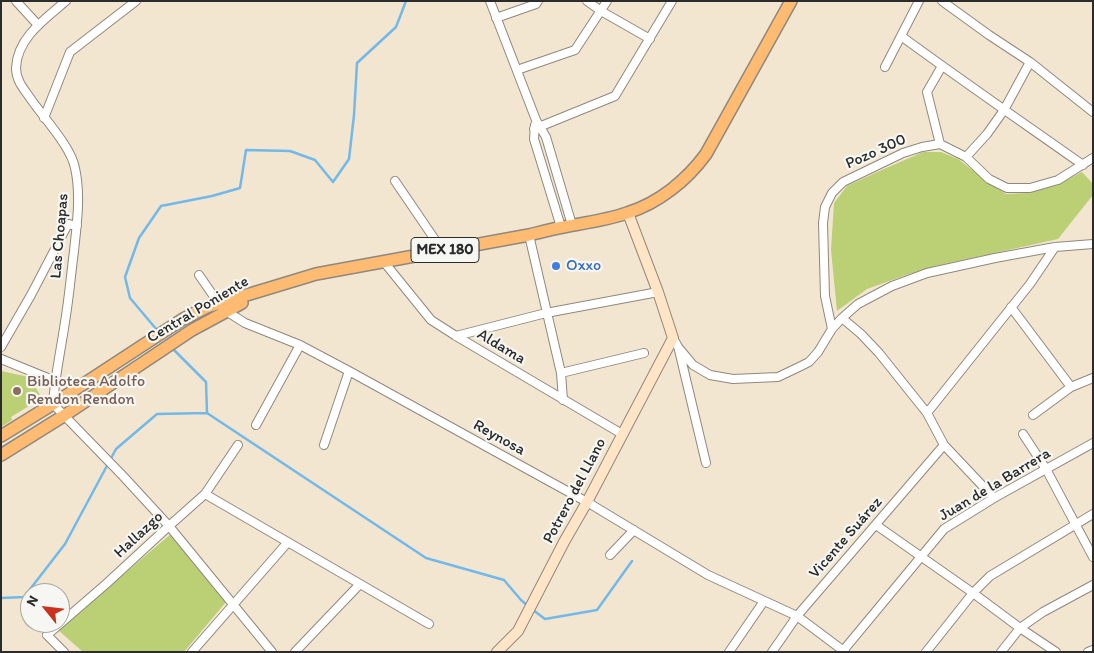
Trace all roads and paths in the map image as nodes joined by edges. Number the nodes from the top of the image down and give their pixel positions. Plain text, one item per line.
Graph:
1 (16, 1) edge
2 (66, 1) edge
3 (136, 1) edge
4 (490, 1) edge
5 (538, 1) edge
6 (587, 1) edge
7 (607, 1) edge
8 (672, 1) edge
9 (791, 1) edge
10 (919, 1) edge
11 (942, 1) edge
12 (601, 11) junction
13 (496, 18) junction
14 (38, 25) junction
15 (901, 36) junction
16 (650, 39) junction
17 (1030, 62) junction
18 (885, 66) dead end
19 (942, 66) junction
20 (517, 70) junction
21 (1004, 110) junction
22 (1093, 112) edge
23 (44, 118) junction
24 (536, 126) junction
25 (940, 144) junction
26 (966, 157) junction
27 (1093, 158) edge
28 (1083, 165) junction
29 (556, 172) junction
30 (545, 174) junction
31 (395, 181) dead end
32 (628, 213) junction
33 (77, 226) junction
34 (566, 226) junction
35 (529, 235) junction
36 (1093, 244) edge
37 (1055, 247) junction
38 (442, 250) junction
39 (384, 262) junction
40 (199, 275) dead end
41 (658, 292) junction
42 (1011, 307) junction
43 (222, 308) junction
44 (546, 313) junction
45 (842, 318) junction
46 (832, 329) junction
47 (456, 336) junction
48 (676, 343) junction
49 (300, 345) junction
50 (1, 348) edge
51 (644, 353) dead end
52 (1, 359) edge
53 (348, 370) junction
54 (561, 373) junction
55 (1093, 378) edge
56 (55, 381) junction
57 (1071, 387) junction
58 (564, 400) junction
59 (53, 404) junction
60 (927, 413) junction
61 (65, 415) junction
62 (1033, 415) dead end
63 (256, 425) dead end
64 (622, 434) junction
65 (1023, 434) dead end
66 (1, 436) edge
67 (1093, 443) edge
68 (238, 445) dead end
69 (324, 445) dead end
70 (944, 445) junction
71 (1, 455) edge
72 (706, 463) dead end
73 (1046, 469) junction
74 (205, 494) junction
75 (994, 498) junction
76 (588, 502) junction
77 (1093, 514) edge
78 (1075, 523) junction
79 (876, 525) junction
80 (169, 526) junction
81 (634, 530) junction
82 (288, 542) junction
83 (610, 555) dead end
84 (1093, 557) edge
85 (922, 558) junction
86 (360, 584) junction
87 (1093, 585) edge
88 (973, 593) junction
89 (764, 601) junction
90 (234, 604) junction
91 (797, 616) junction
92 (429, 624) dead end
93 (1020, 628) junction
94 (1093, 650) edge
95 (843, 651) edge
96 (64, 652) edge
97 (192, 652) edge
98 (272, 652) edge
99 (295, 652) edge
100 (497, 652) edge
101 (729, 652) edge
102 (772, 652) edge
103 (926, 652) edge
104 (1001, 652) edge
105 (1056, 652) edge
106 (1088, 652) edge

1 - 14 street
2 - 14 street, Las Choapas
3 - 23 street
4 - 13 street
5 - 13 street
6 - 12 street
7 - 12 street
8 - 16 street
9 - 32 main road, MEX 180
10 - 15 street
11 - 17 street
12 - 16 street
12 - 20 street
13 - 20 street
14 - 23 street, Las Choapas
15 - 18 street
15 - 19 street
16 - 24 street
17 - 21 street
17 - 22 street
19 - 21 street
19 - 25 street
20 - 24 street
21 - 26 street
21 - 28 street
23 - 33 street, Las Choapas
24 - 29 street
24 - 30 street
25 - 26 street
25 - 46 street, Pozo 300
26 - 28 street
27 - 28 street
29 - 30 street
29 - 34 street
30 - 34 street
31 - 38 street
32 - 34 main road, MEX 180
32 - 41 street
33 - 50 street
33 - 56 street, Las Choapas
34 - 35 main road, MEX 180
35 - 38 main road, MEX 180
35 - 44 street
36 - 37 street
37 - 42 street
37 - 45 street
38 - 39 main road, MEX 180
39 - 43 main road, Central Poniente / MEX 180
39 - 47 street, Aldama
40 - 43 street
41 - 44 street
41 - 48 street
42 - 57 street
42 - 60 street
43 - 49 street, Reynosa
43 - 59 main road, Central Poniente / MEX 180
43 - 61 main road, Central Poniente / MEX 180
44 - 47 street
44 - 54 street
45 - 46 street
45 - 60 street
46 - 48 street
47 - 58 street, Aldama
48 - 64 street, Potrero del Llano
48 - 72 street
49 - 53 street, Reynosa
49 - 63 street
51 - 54 street
52 - 56 street
53 - 69 street
53 - 76 street, Reynosa
54 - 58 street
55 - 57 street
56 - 59 street, Las Choapas
57 - 62 street
58 - 64 street, Aldama
59 - 61 street
59 - 66 main road, Central Poniente / MEX 180
60 - 70 street
61 - 71 main road, Central Poniente / MEX 180
61 - 80 street
64 - 76 street, Potrero del Llano
65 - 73 street
67 - 73 street, Juan de la Barrera
68 - 74 street, Hallazgo
70 - 75 street
70 - 79 street, Vicente Suárez
73 - 75 street, Juan de la Barrera
73 - 78 street
74 - 80 street, Hallazgo
74 - 82 street
75 - 85 street, Juan de la Barrera
76 - 81 street, Reynosa
76 - 100 street, Potrero del Llano
77 - 78 street
78 - 84 street
78 - 88 street
79 - 85 street
79 - 91 street, Vicente Suárez
80 - 90 street
80 - 96 street, Hallazgo
81 - 83 street
81 - 89 street, Reynosa
82 - 86 street
82 - 90 street
85 - 88 street
85 - 95 street, Juan de la Barrera
86 - 92 street
86 - 99 street
87 - 93 street
88 - 93 street
88 - 103 street
89 - 91 street, Reynosa
89 - 101 street
90 - 97 street
90 - 98 street
91 - 95 street, Reynosa
91 - 102 street, Vicente Suárez
93 - 104 street
93 - 105 street
94 - 106 street

